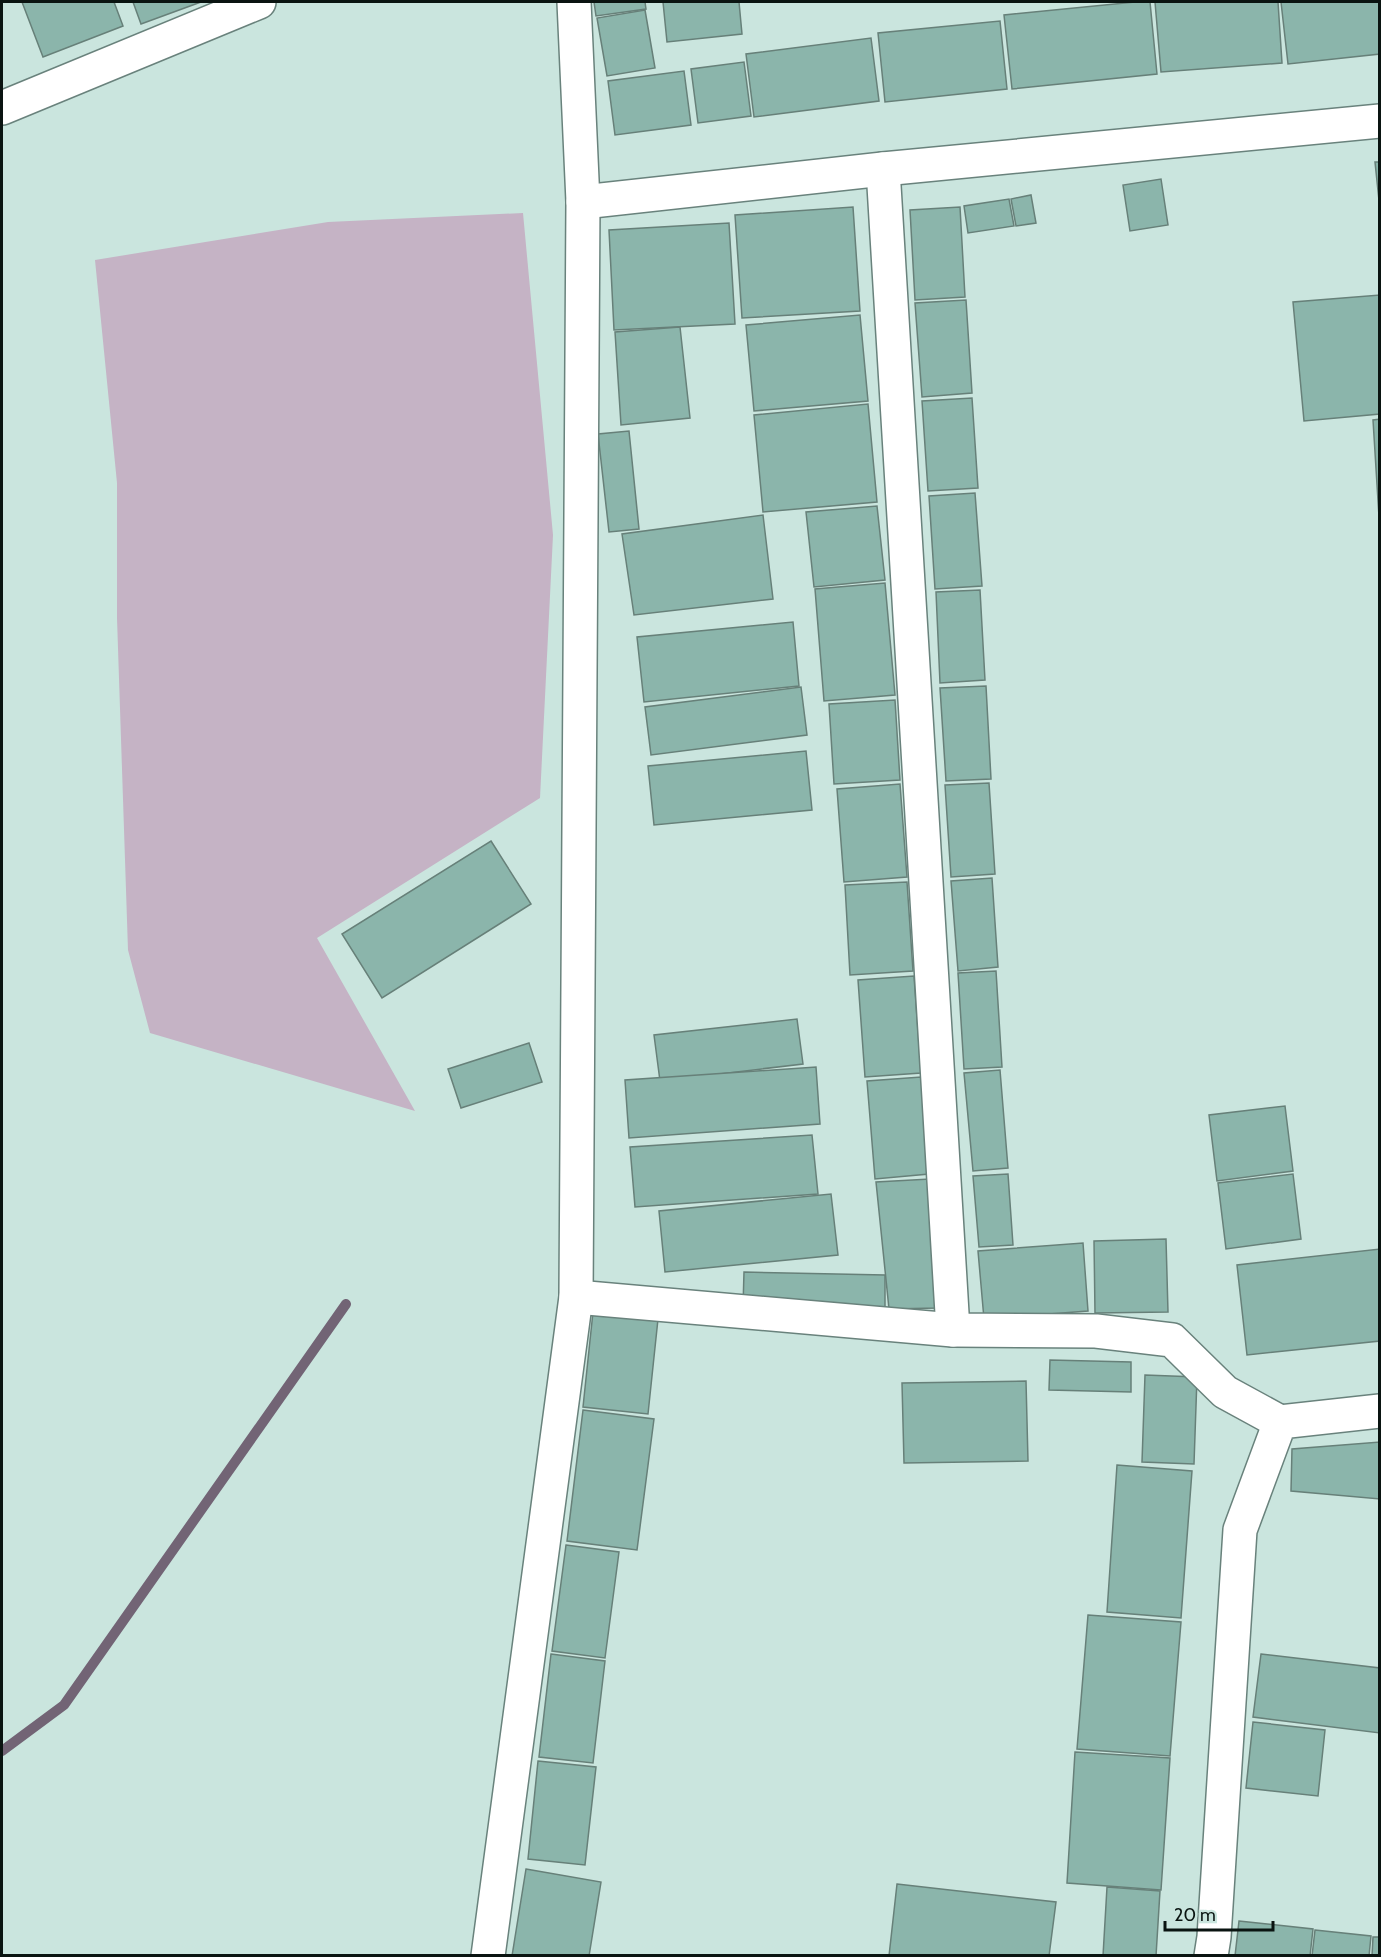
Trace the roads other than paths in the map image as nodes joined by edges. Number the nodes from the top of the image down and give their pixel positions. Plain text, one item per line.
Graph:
1 (259, 2) edge
2 (574, 2) edge
3 (2, 108) edge
4 (1380, 121) edge
5 (883, 169) junction
6 (583, 202) junction
7 (576, 1297) junction
8 (953, 1330) junction
9 (1380, 1411) edge
10 (1280, 1422) junction
11 (488, 1956) edge
12 (1211, 1956) edge

1 - 3 street
2 - 6 street
4 - 5 street
5 - 6 street
5 - 8 street
6 - 7 street
7 - 8 street
7 - 11 street
8 - 10 street
9 - 10 street
10 - 12 street

